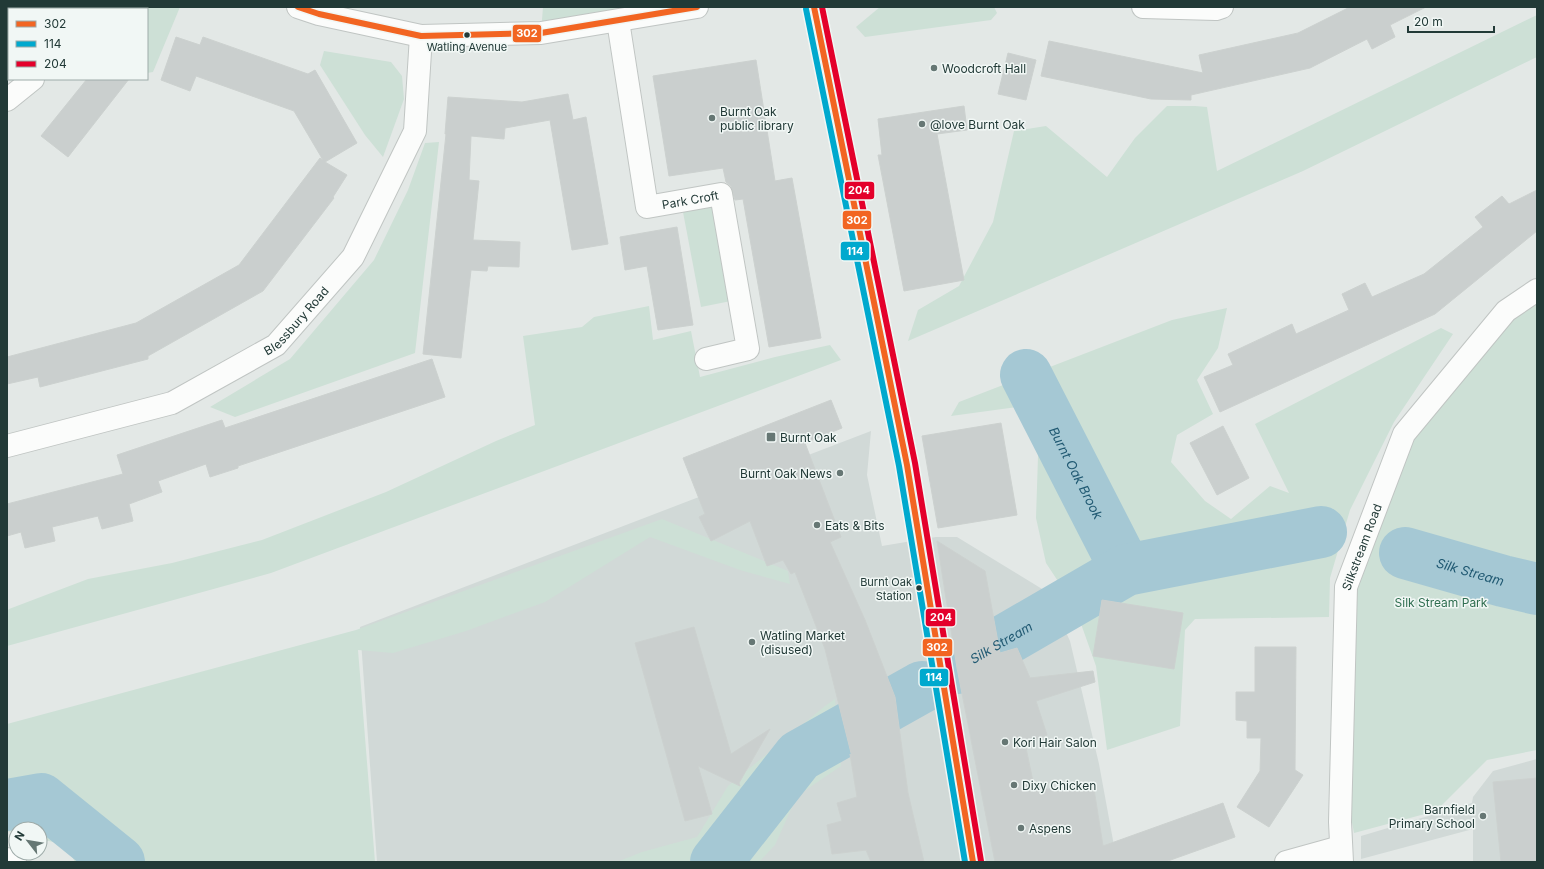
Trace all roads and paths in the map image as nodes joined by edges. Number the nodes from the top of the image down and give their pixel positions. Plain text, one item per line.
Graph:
1 (298, 7) edge
2 (697, 7) edge
3 (814, 7) edge
4 (1143, 7) edge
5 (1222, 7) edge
6 (618, 21) junction
7 (421, 36) junction
8 (32, 80) edge
9 (7, 100) edge
10 (1537, 290) edge
11 (706, 359) dead end
12 (7, 446) edge
13 (1341, 855) edge
14 (7, 860) edge
15 (15, 862) edge
16 (973, 862) edge
17 (1286, 862) edge

1 - 7 street
2 - 6 street
3 - 16 street
4 - 5 street
6 - 7 street
6 - 11 street, Park Croft
7 - 12 street, Blessbury Road
8 - 9 street
10 - 13 street, Silkstream Road
13 - 17 street
14 - 15 street

